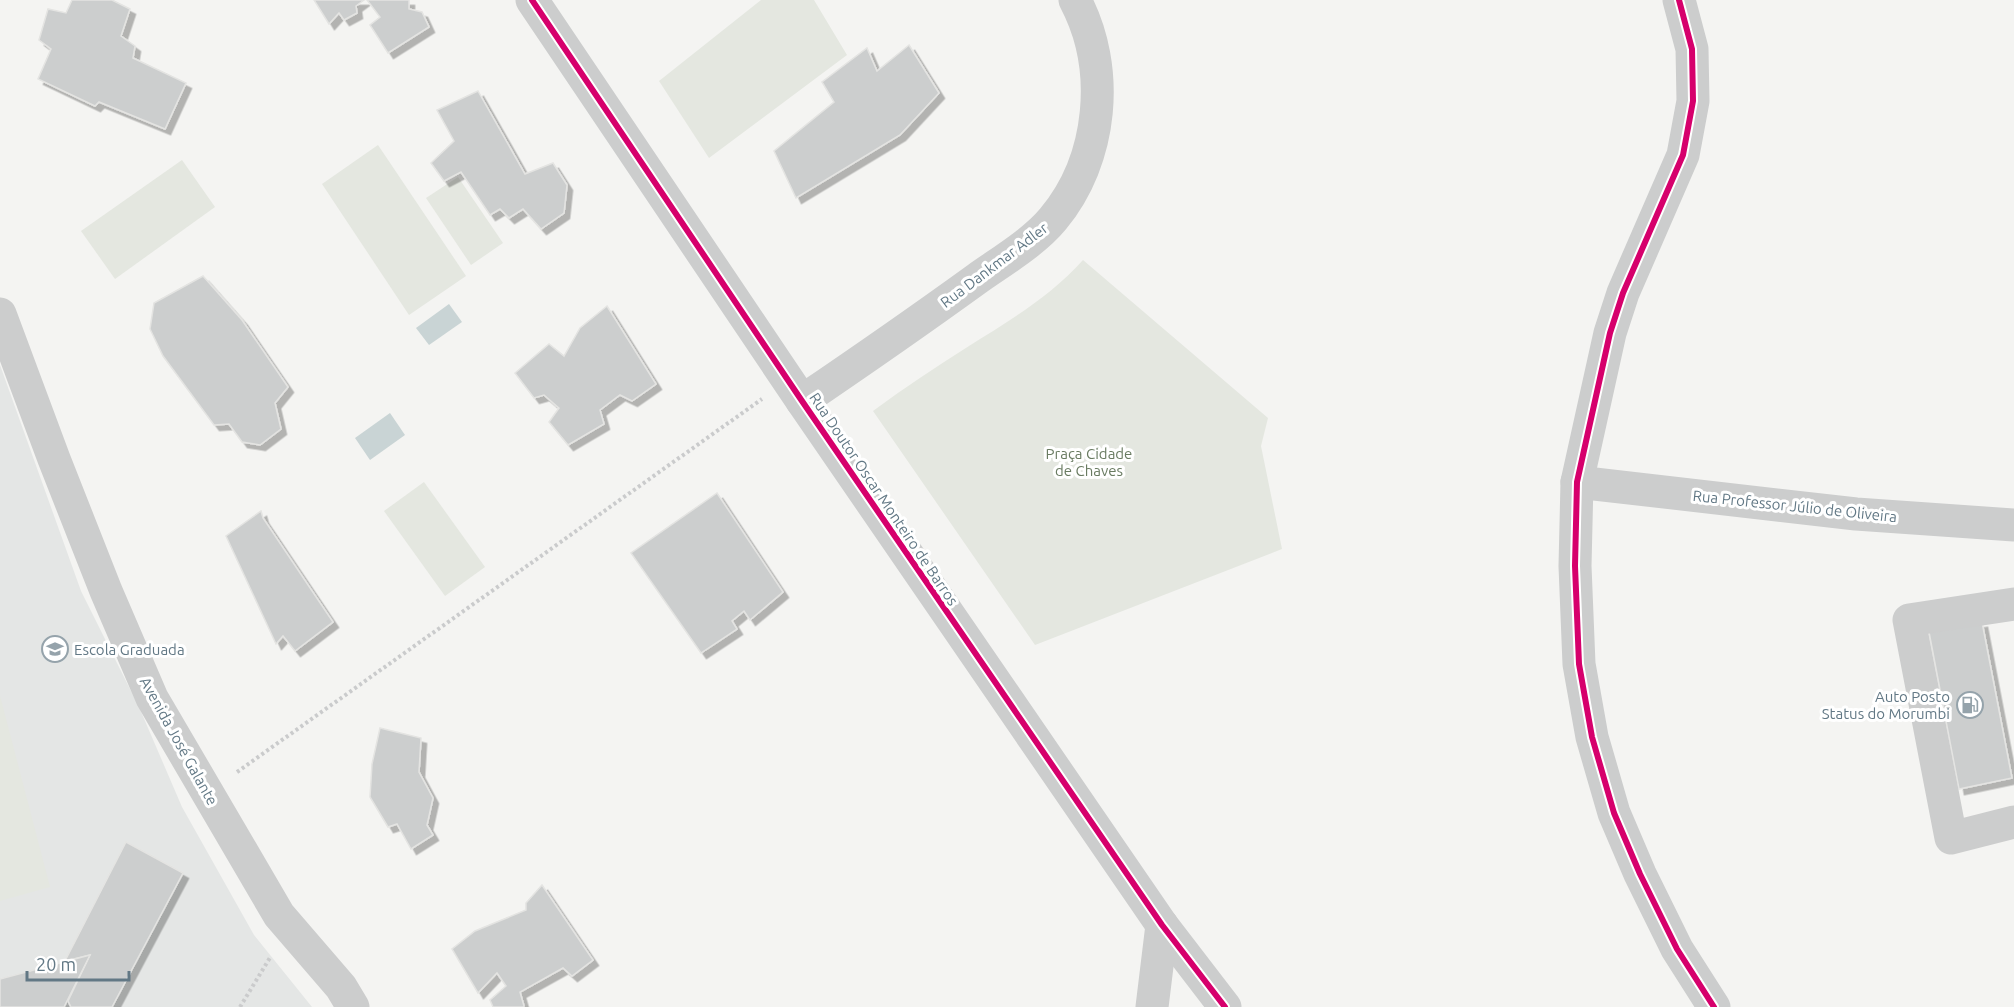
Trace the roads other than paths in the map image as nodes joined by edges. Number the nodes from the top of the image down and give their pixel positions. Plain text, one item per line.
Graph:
1 (532, 0) edge
2 (1075, 0) edge
3 (1679, 0) edge
4 (0, 315) edge
5 (796, 391) junction
6 (1577, 482) junction
7 (2014, 525) edge
8 (2014, 604) edge
9 (2014, 822) edge
10 (1162, 925) junction
11 (353, 1007) edge
12 (1152, 1007) edge
13 (1225, 1007) edge
14 (1714, 1007) edge

1 - 5 street, Rua Doutor Oscar Monteiro de Barros
2 - 5 street, Rua Dankmar Adler
3 - 6 street
4 - 11 street, Avenida José Galante
5 - 10 street, Rua Doutor Oscar Monteiro de Barros
6 - 7 street, Rua Professor Júlio de Oliveira
6 - 14 street
8 - 9 street
10 - 12 street
10 - 13 street, Rua Doutor Oscar Monteiro de Barros

